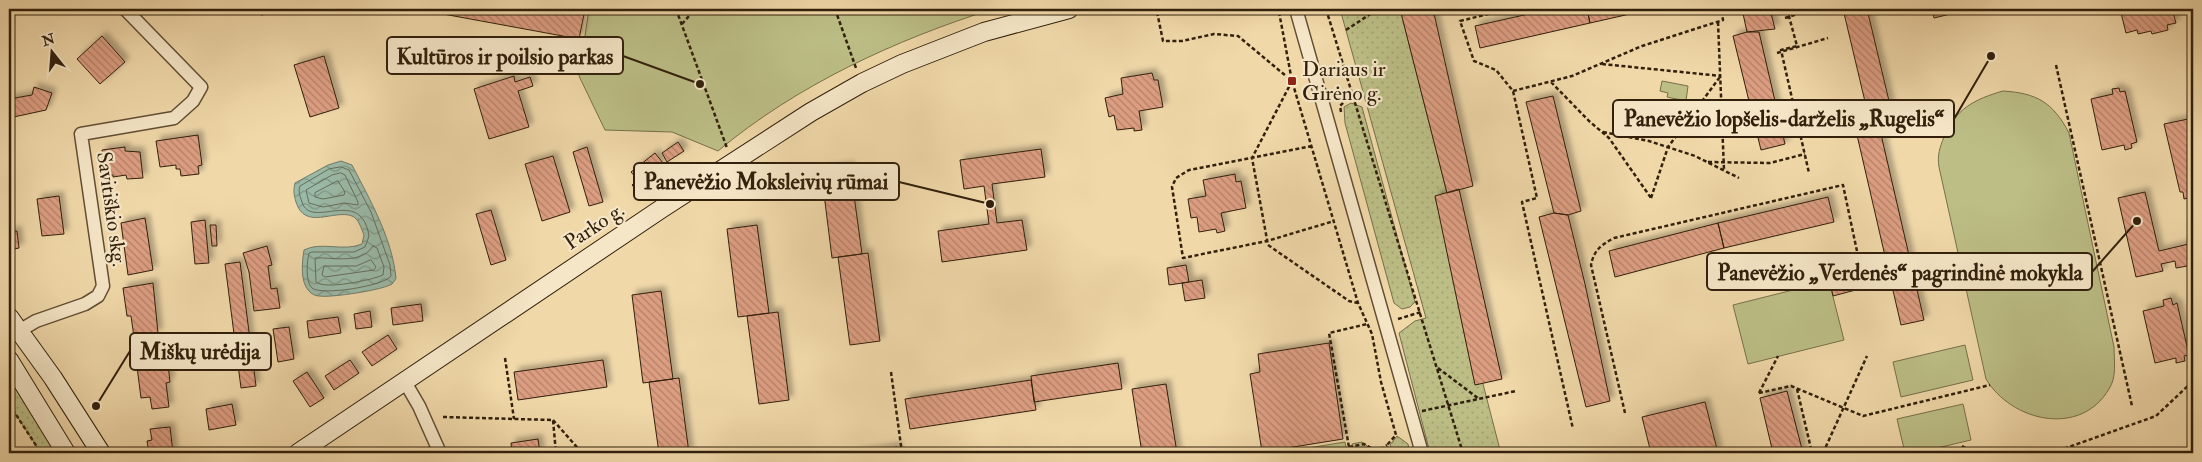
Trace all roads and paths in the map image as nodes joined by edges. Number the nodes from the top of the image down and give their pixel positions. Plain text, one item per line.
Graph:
1 (126, 9) edge
2 (676, 9) edge
3 (695, 9) edge
4 (835, 9) edge
5 (1069, 9) edge
6 (1296, 9) edge
7 (1326, 9) edge
8 (1378, 9) edge
9 (1508, 9) edge
10 (1721, 9) edge
11 (1788, 9) edge
12 (1810, 10) dead end
13 (1157, 12) dead end
14 (1279, 12) dead end
15 (1789, 16) junction
16 (1785, 18) dead end
17 (1718, 21) junction
18 (682, 24) junction
19 (1346, 30) dead end
20 (1828, 38) dead end
21 (1782, 52) junction
22 (1777, 53) dead end
23 (1600, 64) junction
24 (2056, 65) dead end
25 (1721, 76) junction
26 (1292, 81) junction
27 (1551, 82) junction
28 (862, 83) junction
29 (1513, 91) junction
30 (1845, 108) dead end
31 (1797, 121) junction
32 (1792, 122) dead end
33 (1602, 131) junction
34 (1312, 146) junction
35 (1668, 147) junction
36 (727, 148) dead end
37 (1805, 154) junction
38 (1252, 158) junction
39 (1706, 162) junction
40 (1725, 163) junction
41 (1724, 170) junction
42 (1809, 173) dead end
43 (1739, 178) dead end
44 (1334, 221) junction
45 (1267, 241) junction
46 (1865, 289) dead end
47 (1358, 303) junction
48 (1421, 312) junction
49 (9, 317) edge
50 (1395, 319) dead end
51 (1367, 324) junction
52 (20, 331) junction
53 (1778, 356) dead end
54 (1867, 356) dead end
55 (505, 358) dead end
56 (9, 360) edge
57 (1438, 368) junction
58 (891, 372) dead end
59 (2193, 381) edge
60 (405, 382) junction
61 (1990, 385) dead end
62 (1797, 388) junction
63 (1516, 391) dead end
64 (1479, 399) junction
65 (9, 404) edge
66 (1449, 405) junction
67 (2132, 406) dead end
68 (1844, 408) junction
69 (1625, 413) dead end
70 (443, 416) dead end
71 (514, 419) junction
72 (1423, 419) dead end
73 (553, 420) junction
74 (1573, 428) dead end
75 (1388, 445) junction
76 (1962, 446) dead end
77 (1349, 447) junction
78 (41, 453) edge
79 (66, 453) edge
80 (101, 453) edge
81 (298, 453) edge
82 (440, 453) edge
83 (556, 453) edge
84 (582, 453) edge
85 (902, 453) edge
86 (1350, 453) edge
87 (1377, 453) edge
88 (1388, 453) edge
89 (1422, 453) edge
90 (1462, 453) edge
91 (1812, 453) edge
92 (1823, 453) edge
93 (1974, 453) edge
94 (2052, 453) edge

1 - 52 street, Savitiškio skg.
2 - 18 path
3 - 18 path
4 - 28 path
5 - 28 main road, Parko g.
6 - 89 street
7 - 48 path
8 - 19 path
9 - 29 path
10 - 17 path
11 - 15 path
12 - 15 path
13 - 26 path
14 - 26 path
15 - 16 path
15 - 21 path
17 - 23 path
17 - 25 path
18 - 36 path
20 - 21 path
21 - 22 path
21 - 31 path
23 - 25 path
23 - 27 path
24 - 67 path
25 - 35 path
25 - 40 path
26 - 34 path
26 - 38 path
27 - 29 path
27 - 33 path
28 - 60 main road, Parko g.
29 - 74 path
30 - 31 path
31 - 32 path
31 - 37 path
33 - 35 path
33 - 35 path
34 - 38 path
34 - 44 path
35 - 39 path
37 - 40 path
37 - 42 path
38 - 45 path
38 - 45 path
39 - 40 path
39 - 41 path
40 - 41 path
41 - 43 path
44 - 45 path
44 - 47 path
45 - 47 path
46 - 69 path
47 - 51 path
48 - 50 path
48 - 57 path
49 - 52 main road
51 - 75 path
51 - 77 path
52 - 80 main road
53 - 62 path
54 - 68 path
55 - 71 path
56 - 79 main road
57 - 64 path
57 - 66 path
58 - 85 path
59 - 94 path
60 - 81 main road, Parko g.
60 - 82 street
61 - 68 path
62 - 68 path
62 - 91 path
63 - 64 path
64 - 66 path
65 - 78 path
66 - 72 path
66 - 90 path
68 - 92 path
70 - 71 path
71 - 73 path
73 - 83 path
73 - 84 path
75 - 87 path
75 - 88 path
76 - 93 path
77 - 86 path
77 - 87 path

